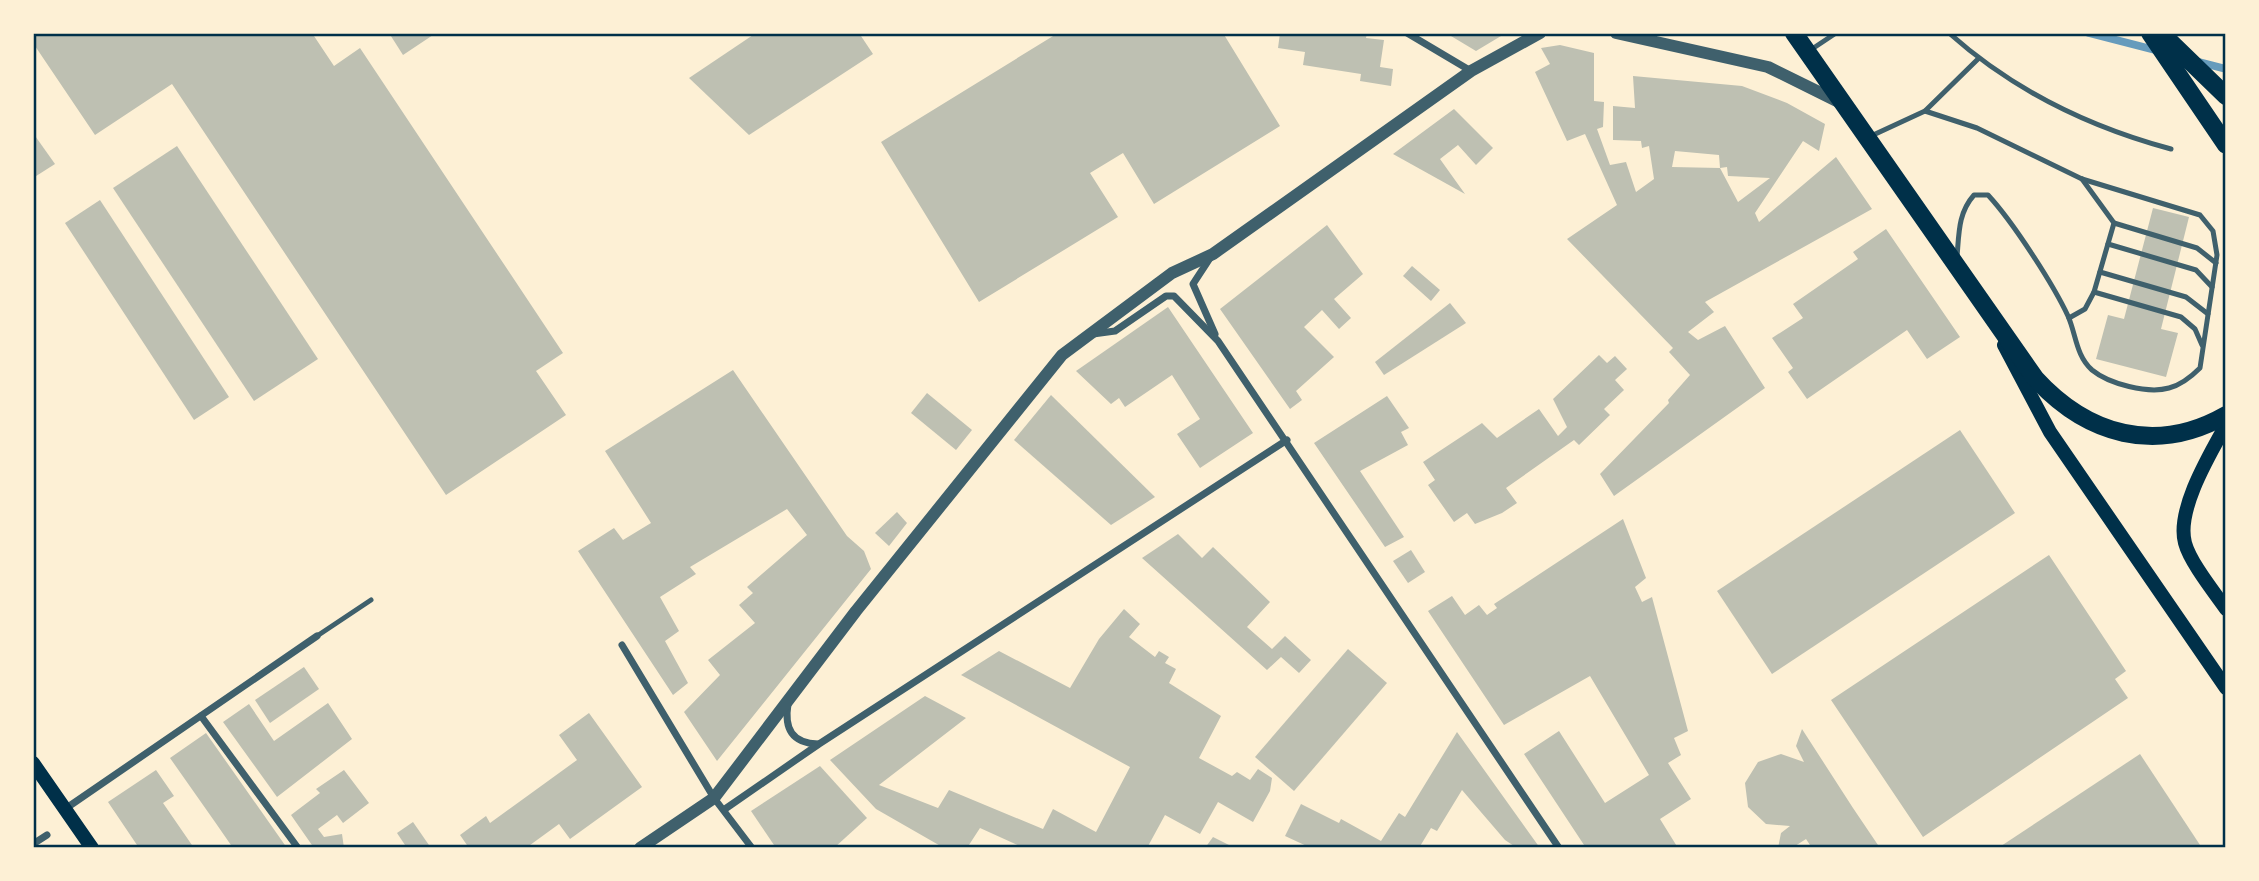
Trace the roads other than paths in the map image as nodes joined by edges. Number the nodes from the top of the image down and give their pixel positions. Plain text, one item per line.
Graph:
1 (1407, 33) edge
2 (1540, 33) edge
3 (1616, 33) edge
4 (1794, 33) edge
5 (1836, 33) edge
6 (1949, 33) edge
7 (2150, 33) edge
8 (2161, 33) edge
9 (2171, 33) edge
10 (1807, 52) junction
11 (1978, 59) junction
12 (2195, 66) junction
13 (1472, 71) junction
14 (2224, 95) edge
15 (1845, 105) junction
16 (1925, 111) junction
17 (1868, 138) junction
18 (2226, 145) edge
19 (2171, 149) dead end
20 (2082, 179) junction
21 (2114, 223) junction
22 (2108, 244) junction
23 (1213, 254) junction
24 (2216, 263) junction
25 (1956, 265) junction
26 (2100, 272) junction
27 (2212, 287) junction
28 (2094, 292) junction
29 (1980, 300) junction
30 (2208, 314) junction
31 (2069, 318) junction
32 (1089, 334) junction
33 (1218, 341) junction
34 (2203, 346) junction
35 (2226, 415) edge
36 (2226, 425) edge
37 (1287, 440) junction
38 (371, 600) dead end
39 (2226, 609) edge
40 (317, 636) joint
41 (622, 645) dead end
42 (2226, 688) edge
43 (788, 702) junction
44 (201, 716) junction
45 (819, 744) junction
46 (33, 763) edge
47 (714, 798) junction
48 (65, 809) junction
49 (725, 809) junction
50 (47, 835) dead end
51 (33, 844) edge
52 (92, 848) edge
53 (298, 848) edge
54 (640, 848) edge
55 (752, 848) edge
56 (1559, 848) edge

1 - 13 street
2 - 13 street
3 - 15 street
4 - 10 main road
5 - 10 lane
6 - 11 lane
7 - 18 main road
8 - 12 main road
9 - 12 main road
10 - 15 main road
11 - 16 lane
11 - 19 lane
12 - 14 main road
13 - 23 street
15 - 17 main road
16 - 17 lane
16 - 20 lane
17 - 25 main road
20 - 21 lane
20 - 24 lane
21 - 22 lane
21 - 24 lane
22 - 26 lane
22 - 27 lane
23 - 32 street
23 - 33 street
24 - 27 lane
25 - 29 main road
25 - 31 lane
26 - 28 lane
26 - 30 lane
27 - 30 lane
28 - 31 lane
28 - 34 lane
29 - 35 main road
29 - 42 main road
30 - 34 lane
31 - 34 lane
32 - 33 street
32 - 43 street
33 - 37 street
36 - 39 main road
37 - 45 street
37 - 56 street
38 - 40 lane
40 - 44 street
41 - 47 street
43 - 45 street
43 - 47 street
44 - 48 street
44 - 53 street
45 - 49 street
46 - 48 main road
47 - 49 street
47 - 54 street
48 - 52 main road
49 - 55 street
50 - 51 street

